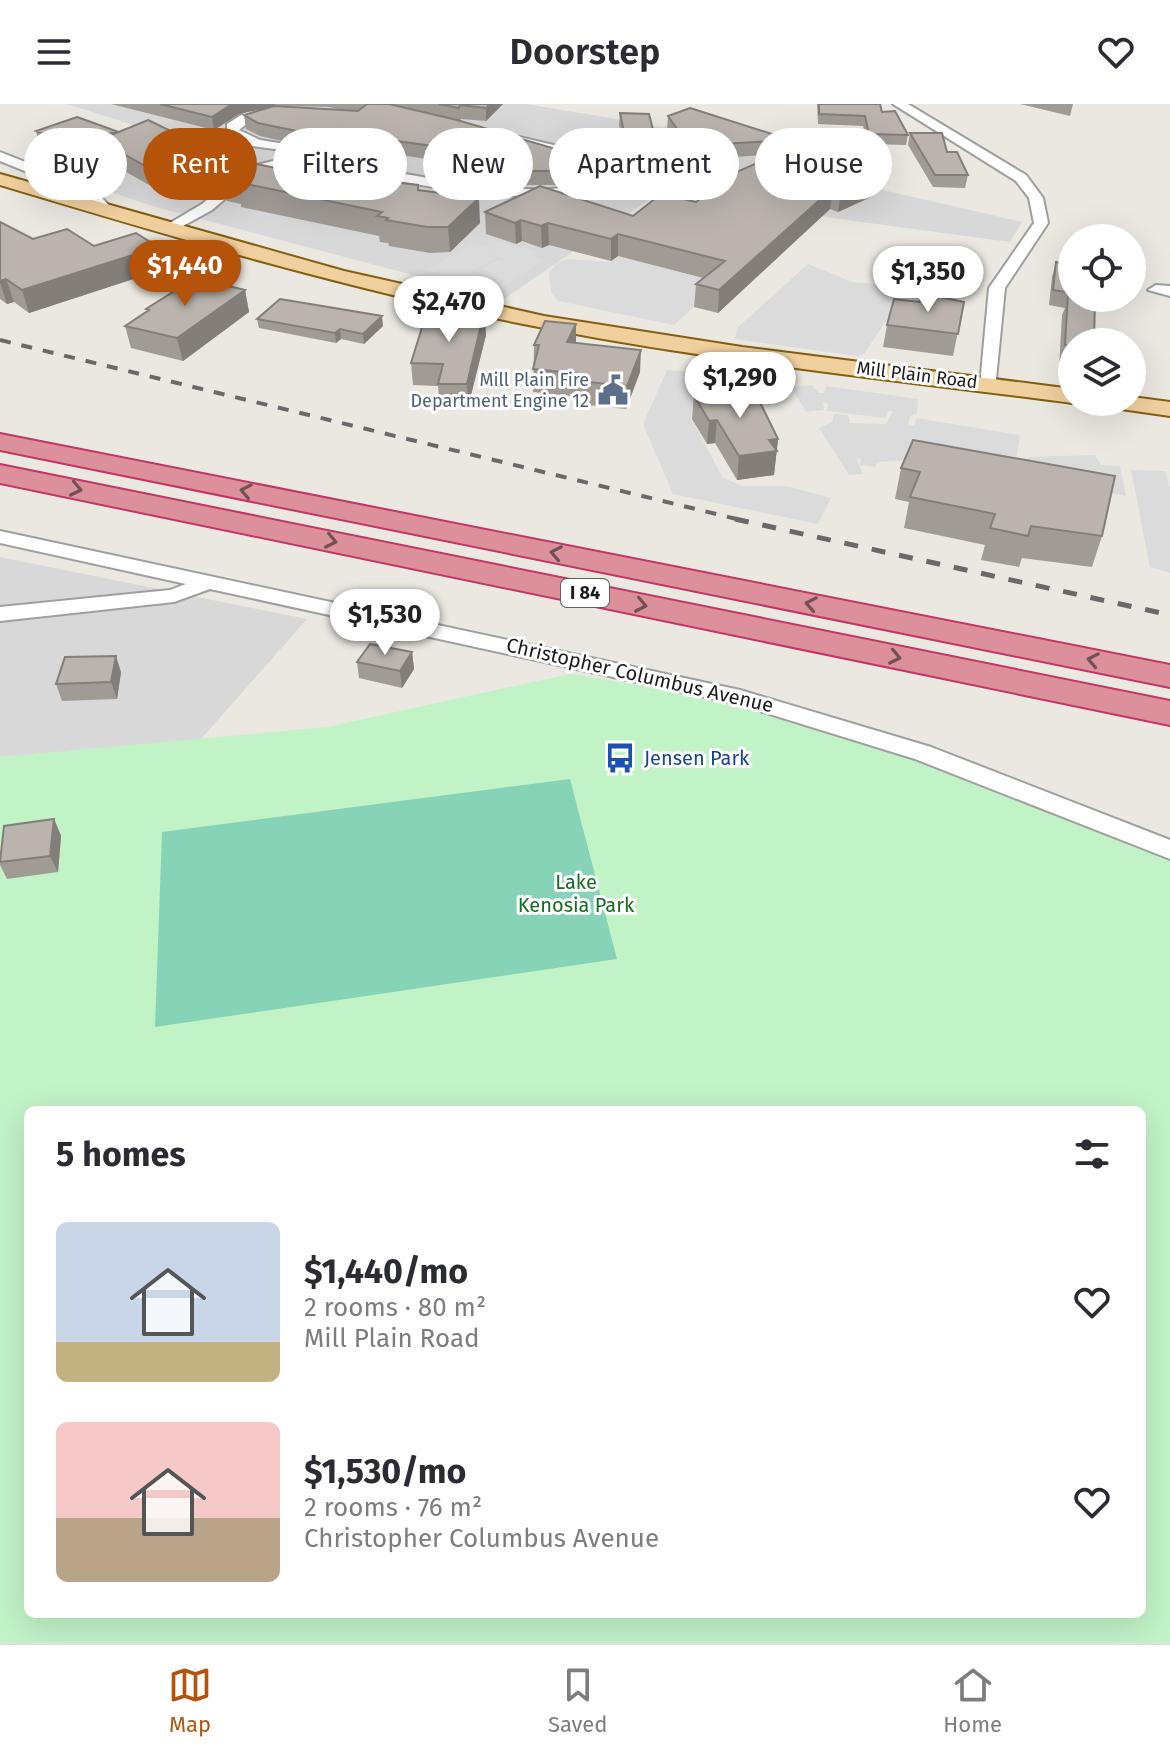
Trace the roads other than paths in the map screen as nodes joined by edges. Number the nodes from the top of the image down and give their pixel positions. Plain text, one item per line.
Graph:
1 (899, 104) edge
2 (295, 111) edge
3 (533, 145) edge
4 (273, 146) edge
5 (0, 156) edge
6 (273, 165) edge
7 (0, 179) edge
8 (533, 195) edge
9 (107, 211) junction
10 (167, 229) junction
11 (989, 385) junction
12 (1058, 394) edge
13 (1146, 406) edge
14 (1170, 409) edge
15 (0, 442) edge
16 (0, 474) edge
17 (0, 537) edge
18 (212, 581) junction
19 (0, 614) edge
20 (1170, 676) edge
21 (1170, 713) edge
22 (1170, 850) edge

1 - 11 street
2 - 4 street
3 - 8 street
5 - 9 street, Mill Plain Road
6 - 10 street
7 - 9 main road, Mill Plain Road
9 - 10 main road, Mill Plain Road
10 - 11 main road, Mill Plain Road
11 - 12 main road, Mill Plain Road
13 - 14 main road
20 -> 15 highway, I 84
16 -> 21 highway, I 84
17 - 18 street, Christopher Columbus Avenue
18 - 19 street
18 - 22 street, Christopher Columbus Avenue

